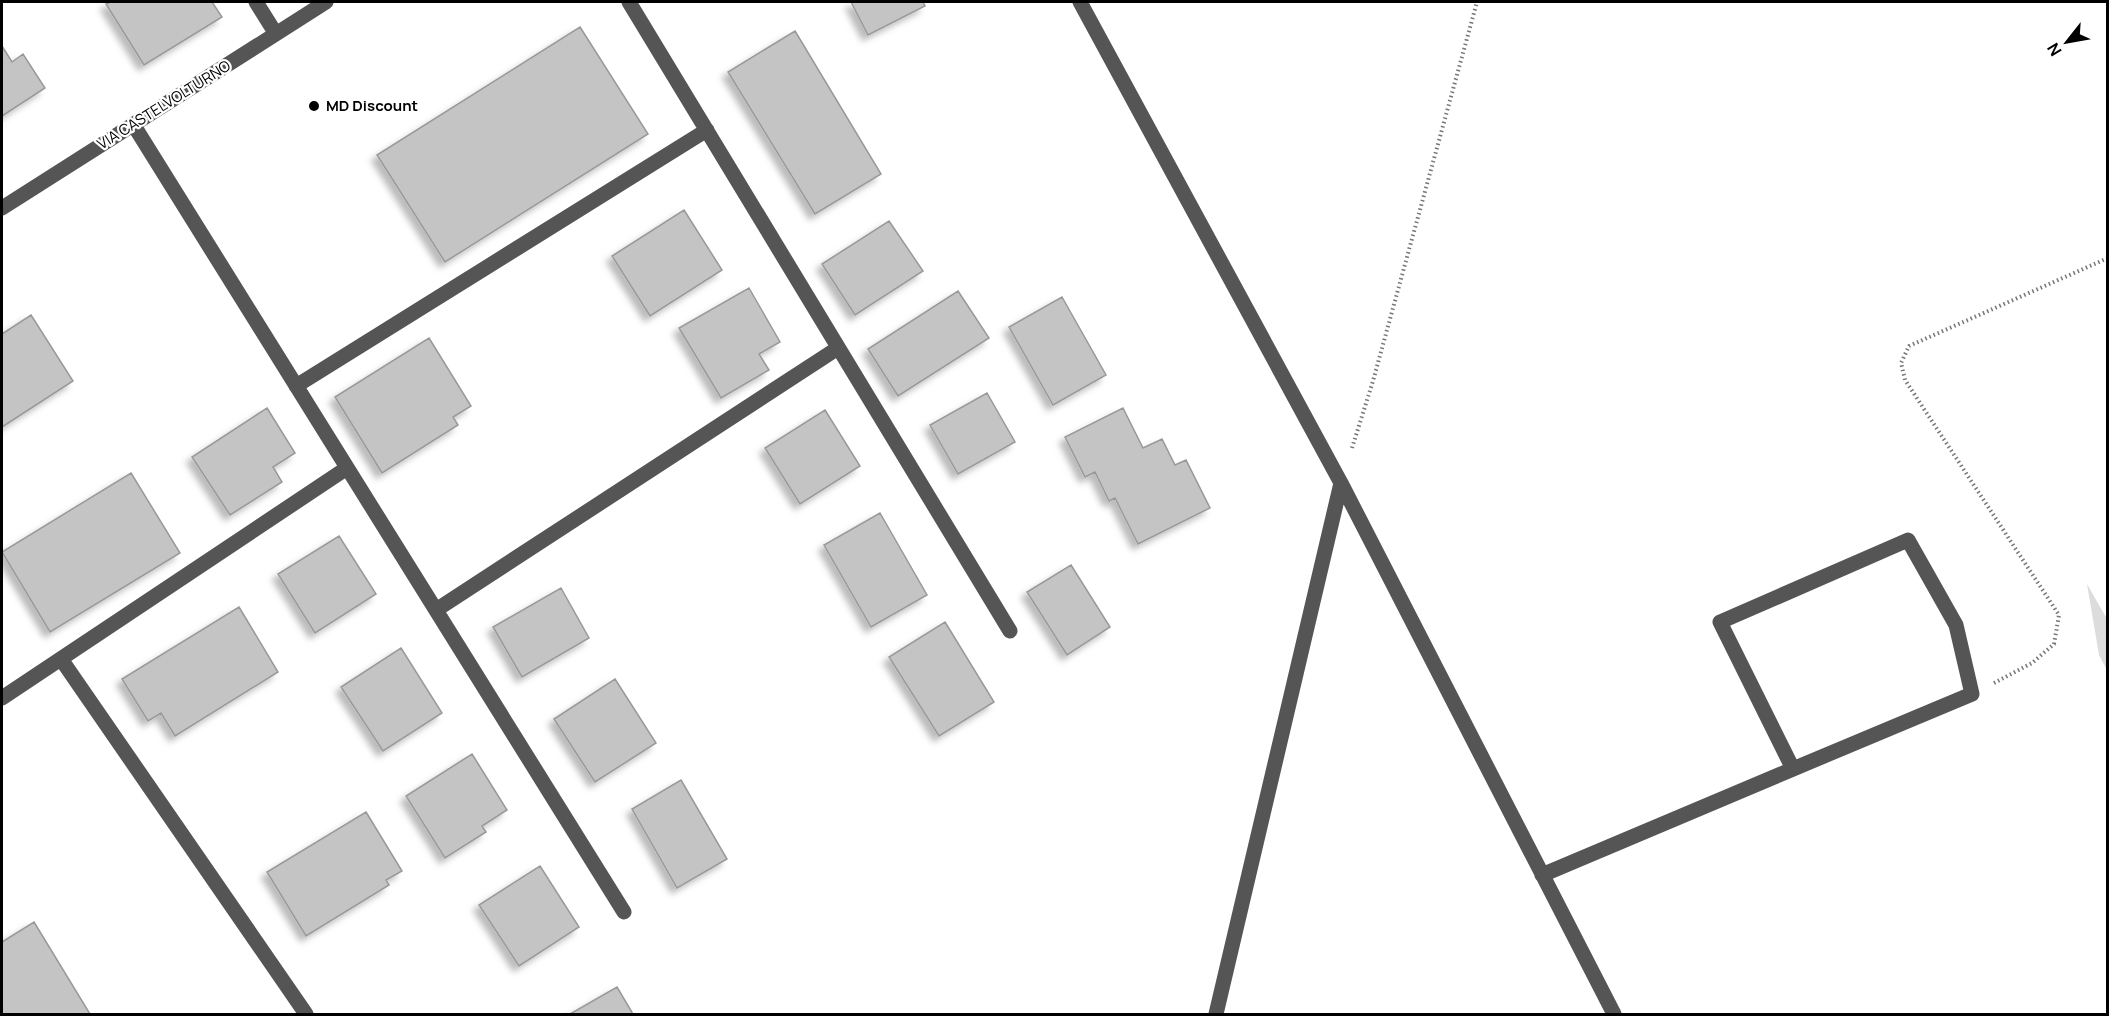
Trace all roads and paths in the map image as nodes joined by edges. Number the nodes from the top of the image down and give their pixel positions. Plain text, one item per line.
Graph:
1 (256, 2) edge
2 (326, 2) edge
3 (629, 2) edge
4 (1080, 2) edge
5 (1477, 2) edge
6 (276, 34) junction
7 (133, 124) junction
8 (707, 130) junction
9 (2, 208) edge
10 (2108, 258) edge
11 (838, 348) junction
12 (296, 386) junction
13 (347, 468) junction
14 (1341, 483) junction
15 (435, 609) junction
16 (1010, 631) dead end
17 (61, 659) junction
18 (1972, 694) junction
19 (2, 698) edge
20 (1793, 769) junction
21 (1542, 875) junction
22 (624, 912) dead end
23 (306, 1014) edge
24 (1216, 1014) edge
25 (1614, 1014) edge

1 - 6 street
2 - 6 street, VIA CASTELVOLTURNO
3 - 8 street
4 - 14 street
5 - 14 path
6 - 7 street, VIA CASTELVOLTURNO
7 - 9 street, VIA CASTELVOLTURNO
7 - 12 street
8 - 11 street
8 - 12 street
10 - 18 path
11 - 15 street
11 - 16 street
12 - 13 street
13 - 15 street
13 - 17 street
14 - 21 street
14 - 24 street
15 - 22 street
17 - 19 street
17 - 23 street
18 - 20 street
18 - 20 street
20 - 21 street
21 - 25 street

